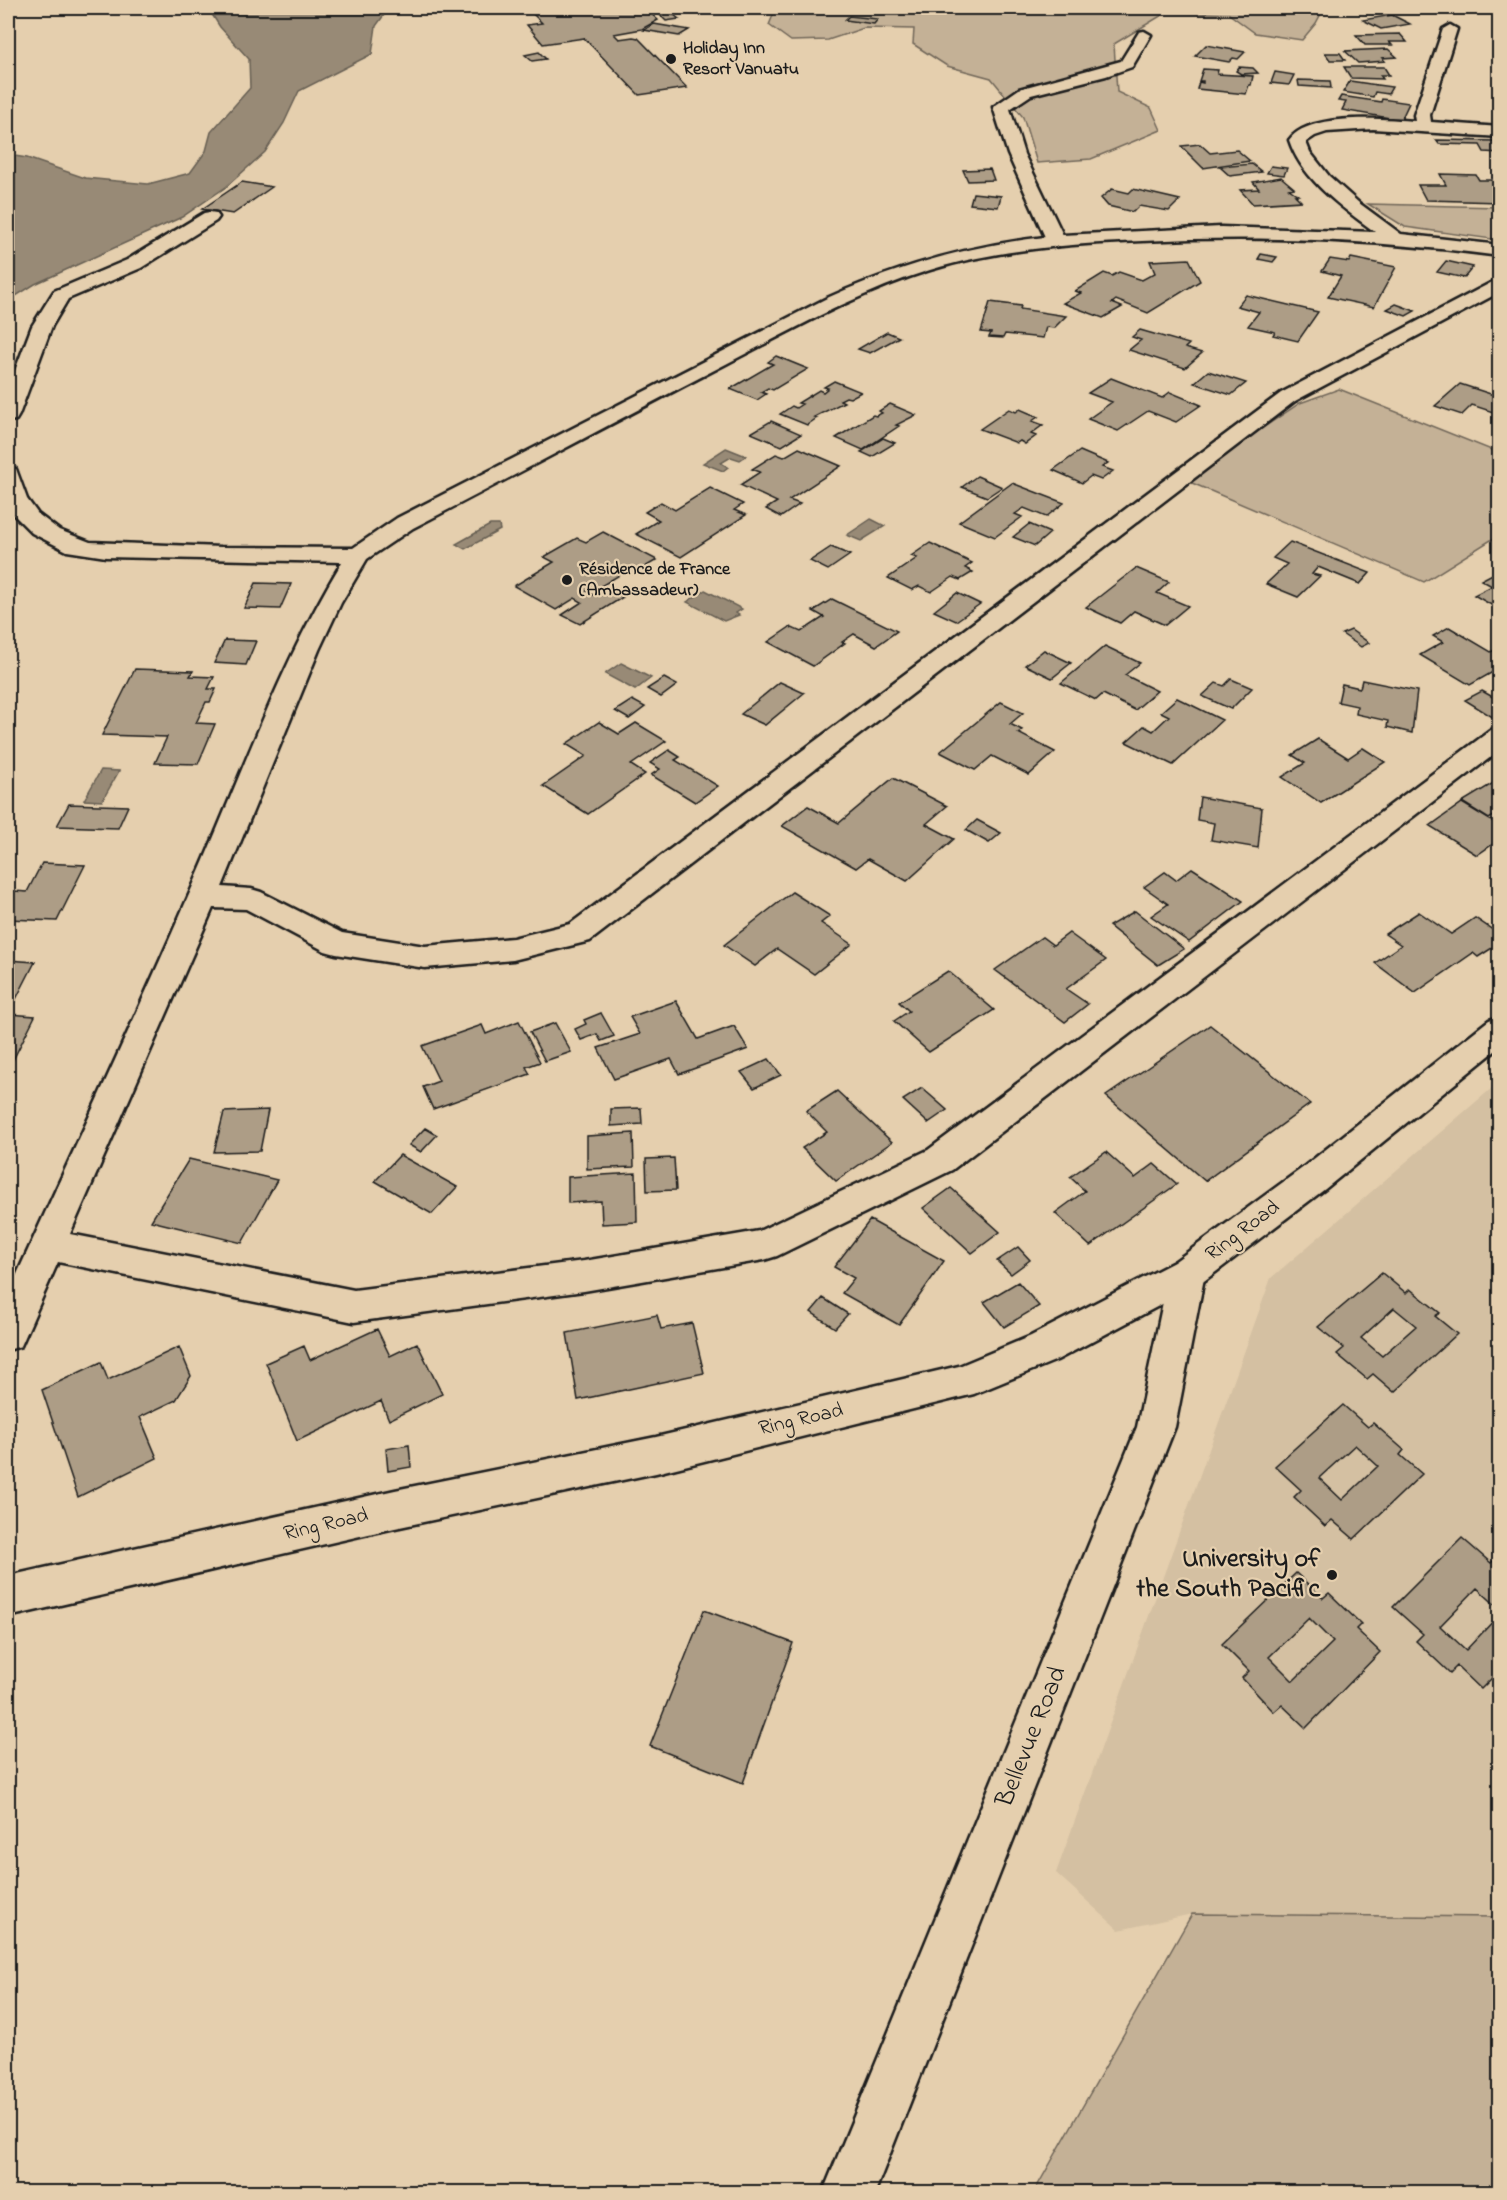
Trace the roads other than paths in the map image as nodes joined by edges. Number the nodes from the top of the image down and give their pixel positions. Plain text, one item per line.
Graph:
1 (1450, 29) dead end
2 (1144, 35) dead end
3 (1424, 128) junction
4 (1500, 132) edge
5 (210, 217) dead end
6 (1395, 238) junction
7 (1056, 241) junction
8 (1500, 251) edge
9 (1500, 284) edge
10 (8, 415) edge
11 (8, 474) edge
12 (358, 555) junction
13 (1500, 736) edge
14 (203, 897) junction
15 (1500, 1029) edge
16 (49, 1245) junction
17 (1187, 1273) junction
18 (8, 1334) edge
19 (8, 1597) edge
20 (849, 2193) edge

1 - 3 street
2 - 7 street
3 - 4 street
3 - 6 street
5 - 10 street
6 - 7 street
6 - 8 street
7 - 12 street
9 - 14 street
11 - 12 street
12 - 14 street
13 - 16 street
14 - 16 street
15 - 17 street, Ring Road
16 - 18 street
17 - 19 street, Ring Road
17 - 20 street, Bellevue Road

